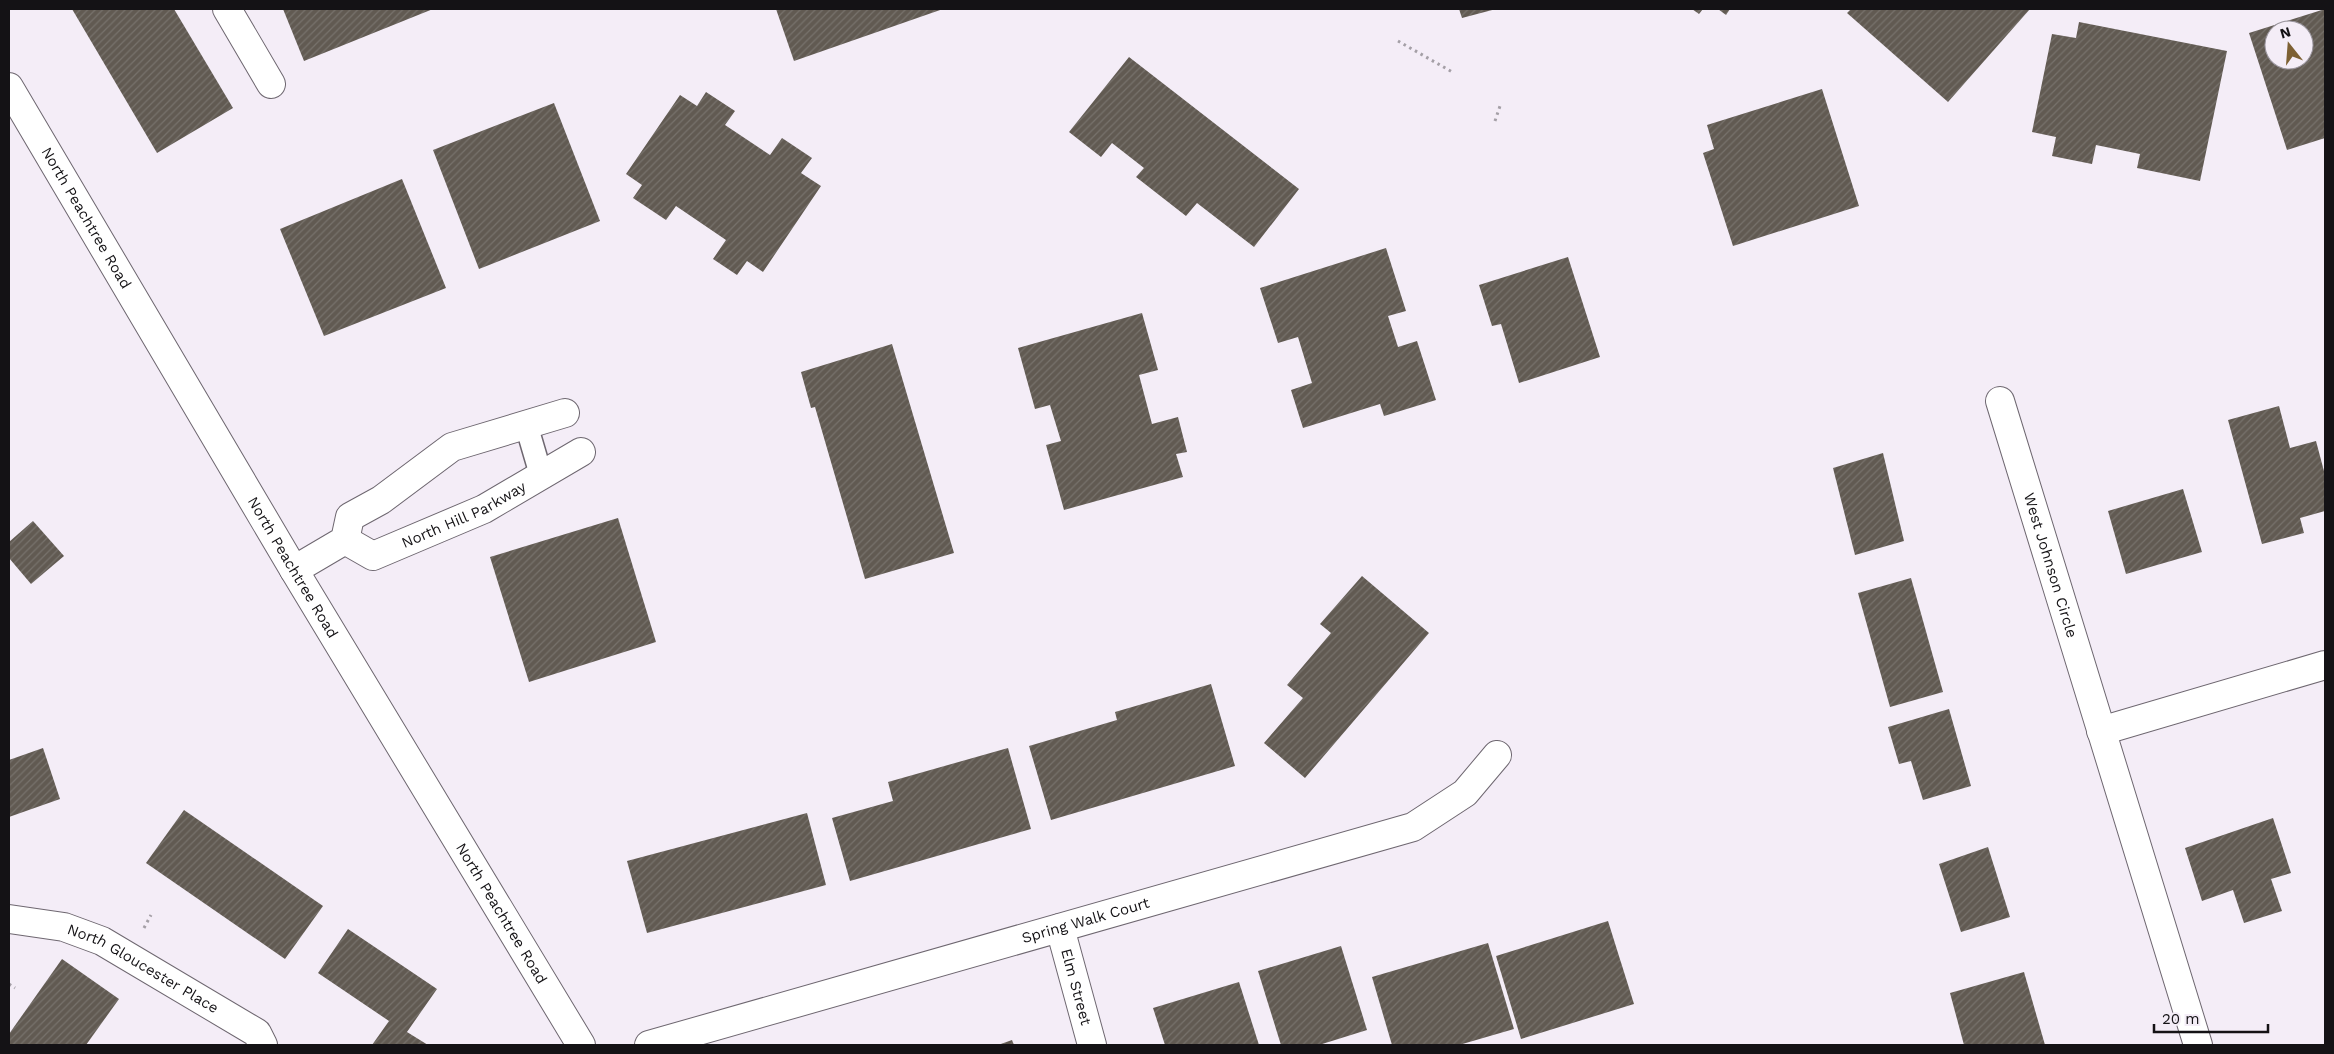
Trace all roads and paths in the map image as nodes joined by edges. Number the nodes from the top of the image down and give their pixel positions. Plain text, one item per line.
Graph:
1 (227, 9) edge
2 (1398, 41) dead end
3 (1454, 73) dead end
4 (271, 84) dead end
5 (9, 87) edge
6 (1500, 106) dead end
7 (1495, 121) dead end
8 (2000, 401) dead end
9 (565, 413) dead end
10 (526, 424) junction
11 (581, 452) dead end
12 (541, 475) junction
13 (345, 540) junction
14 (294, 570) junction
15 (2325, 665) edge
16 (2101, 731) junction
17 (1496, 754) dead end
18 (9, 919) edge
19 (1060, 928) junction
20 (9, 984) edge
21 (14, 988) dead end
22 (263, 1045) edge
23 (581, 1045) edge
24 (649, 1045) edge
25 (1092, 1045) edge
26 (2198, 1045) edge

1 - 4 street
2 - 3 path
5 - 14 street, North Peachtree Road
6 - 7 path
8 - 16 street, West Johnson Circle
9 - 10 street
10 - 12 lane
10 - 13 street
11 - 12 street, North Hill Parkway
12 - 13 street, North Hill Parkway
13 - 14 street
14 - 23 street, North Peachtree Road
15 - 16 street
16 - 26 street, West Johnson Circle
17 - 19 street, Spring Walk Court
18 - 22 street, North Gloucester Place
19 - 24 street, Spring Walk Court
19 - 25 street, Elm Street
20 - 21 path

